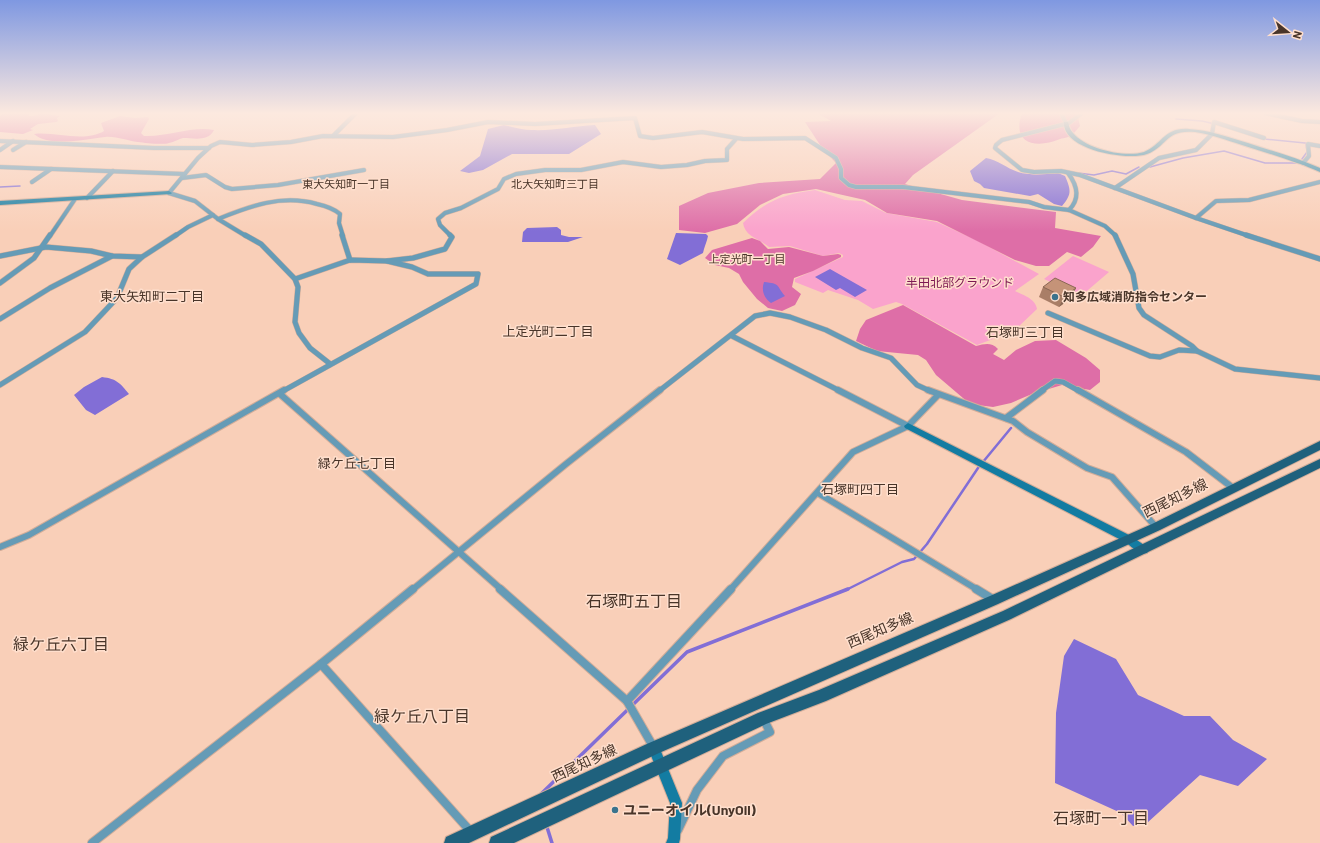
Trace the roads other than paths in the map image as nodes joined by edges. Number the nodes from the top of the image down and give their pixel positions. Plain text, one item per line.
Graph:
1 (204, 152) edge
2 (727, 152) edge
3 (828, 152) edge
4 (1001, 152) edge
5 (1116, 152) edge
6 (1144, 152) edge
7 (1183, 152) edge
8 (1272, 152) edge
9 (1309, 152) edge
10 (1303, 162) junction
11 (0, 167) edge
12 (51, 169) junction
13 (364, 170) dead end
14 (1320, 170) edge
15 (114, 171) junction
16 (1068, 173) junction
17 (185, 174) junction
18 (182, 178) junction
19 (32, 182) dead end
20 (1320, 182) edge
21 (1116, 188) junction
22 (169, 193) junction
23 (87, 198) junction
24 (75, 199) junction
25 (0, 203) edge
26 (1069, 210) junction
27 (213, 215) junction
28 (1196, 218) junction
29 (218, 219) junction
30 (42, 248) junction
31 (0, 256) edge
32 (112, 256) junction
33 (142, 257) junction
34 (1320, 259) edge
35 (350, 260) junction
36 (387, 261) junction
37 (295, 279) junction
38 (0, 283) edge
39 (1048, 313) dead end
40 (0, 319) edge
41 (732, 336) junction
42 (1197, 351) junction
43 (329, 365) junction
44 (1320, 378) edge
45 (0, 385) edge
46 (282, 392) junction
47 (938, 395) junction
48 (1006, 418) junction
49 (908, 426) junction
50 (1320, 446) edge
51 (1320, 463) edge
52 (1233, 488) junction
53 (818, 493) junction
54 (1156, 527) junction
55 (1128, 539) junction
56 (0, 547) edge
57 (1144, 550) junction
58 (457, 551) junction
59 (994, 600) junction
60 (321, 664) junction
61 (627, 701) junction
62 (763, 718) junction
63 (654, 748) junction
64 (661, 765) junction
65 (473, 834) junction
66 (673, 841) edge
67 (92, 843) edge
68 (452, 843) edge
69 (497, 843) edge

1 - 17 street
2 - 36 street
3 - 26 street
4 - 16 street
5 - 6 street
7 - 21 street
8 - 10 street
9 - 10 street
10 - 14 street
11 - 12 street
12 - 15 street
12 - 19 street
13 - 18 street
15 - 17 street
15 - 23 street
16 - 21 street
16 - 26 street
17 - 18 street
18 - 22 street
20 - 28 street
21 - 28 street
22 - 23 street
22 - 27 street
23 - 24 street
24 - 25 street
24 - 30 street
26 - 42 street
27 - 29 street
27 - 33 street
28 - 34 street
29 - 35 street
29 - 37 street
30 - 31 street
30 - 32 street
30 - 38 street
32 - 33 street
32 - 40 street
33 - 45 street
35 - 36 street
35 - 37 street
36 - 43 street
37 - 43 street
39 - 42 street
41 - 47 street
41 - 49 street
41 - 58 street
42 - 44 street
43 - 46 street
46 - 56 street
46 - 58 street
47 - 48 street
47 - 49 street
48 - 52 street
48 - 54 street
49 - 53 street
49 - 55 street
50 - 52 main road, 西尾知多線
51 - 57 main road
52 - 54 main road, 西尾知多線
53 - 59 street
53 - 61 street
54 - 55 main road, 西尾知多線
55 - 57 street
55 - 59 main road, 西尾知多線
57 - 62 main road
58 - 60 street
58 - 61 street
59 - 63 main road, 西尾知多線
60 - 65 street
60 - 67 street
61 - 63 street
62 - 64 main road
62 - 66 street
63 - 64 street
63 - 65 main road, 西尾知多線
64 - 66 street
64 - 69 main road
65 - 68 main road, 西尾知多線

